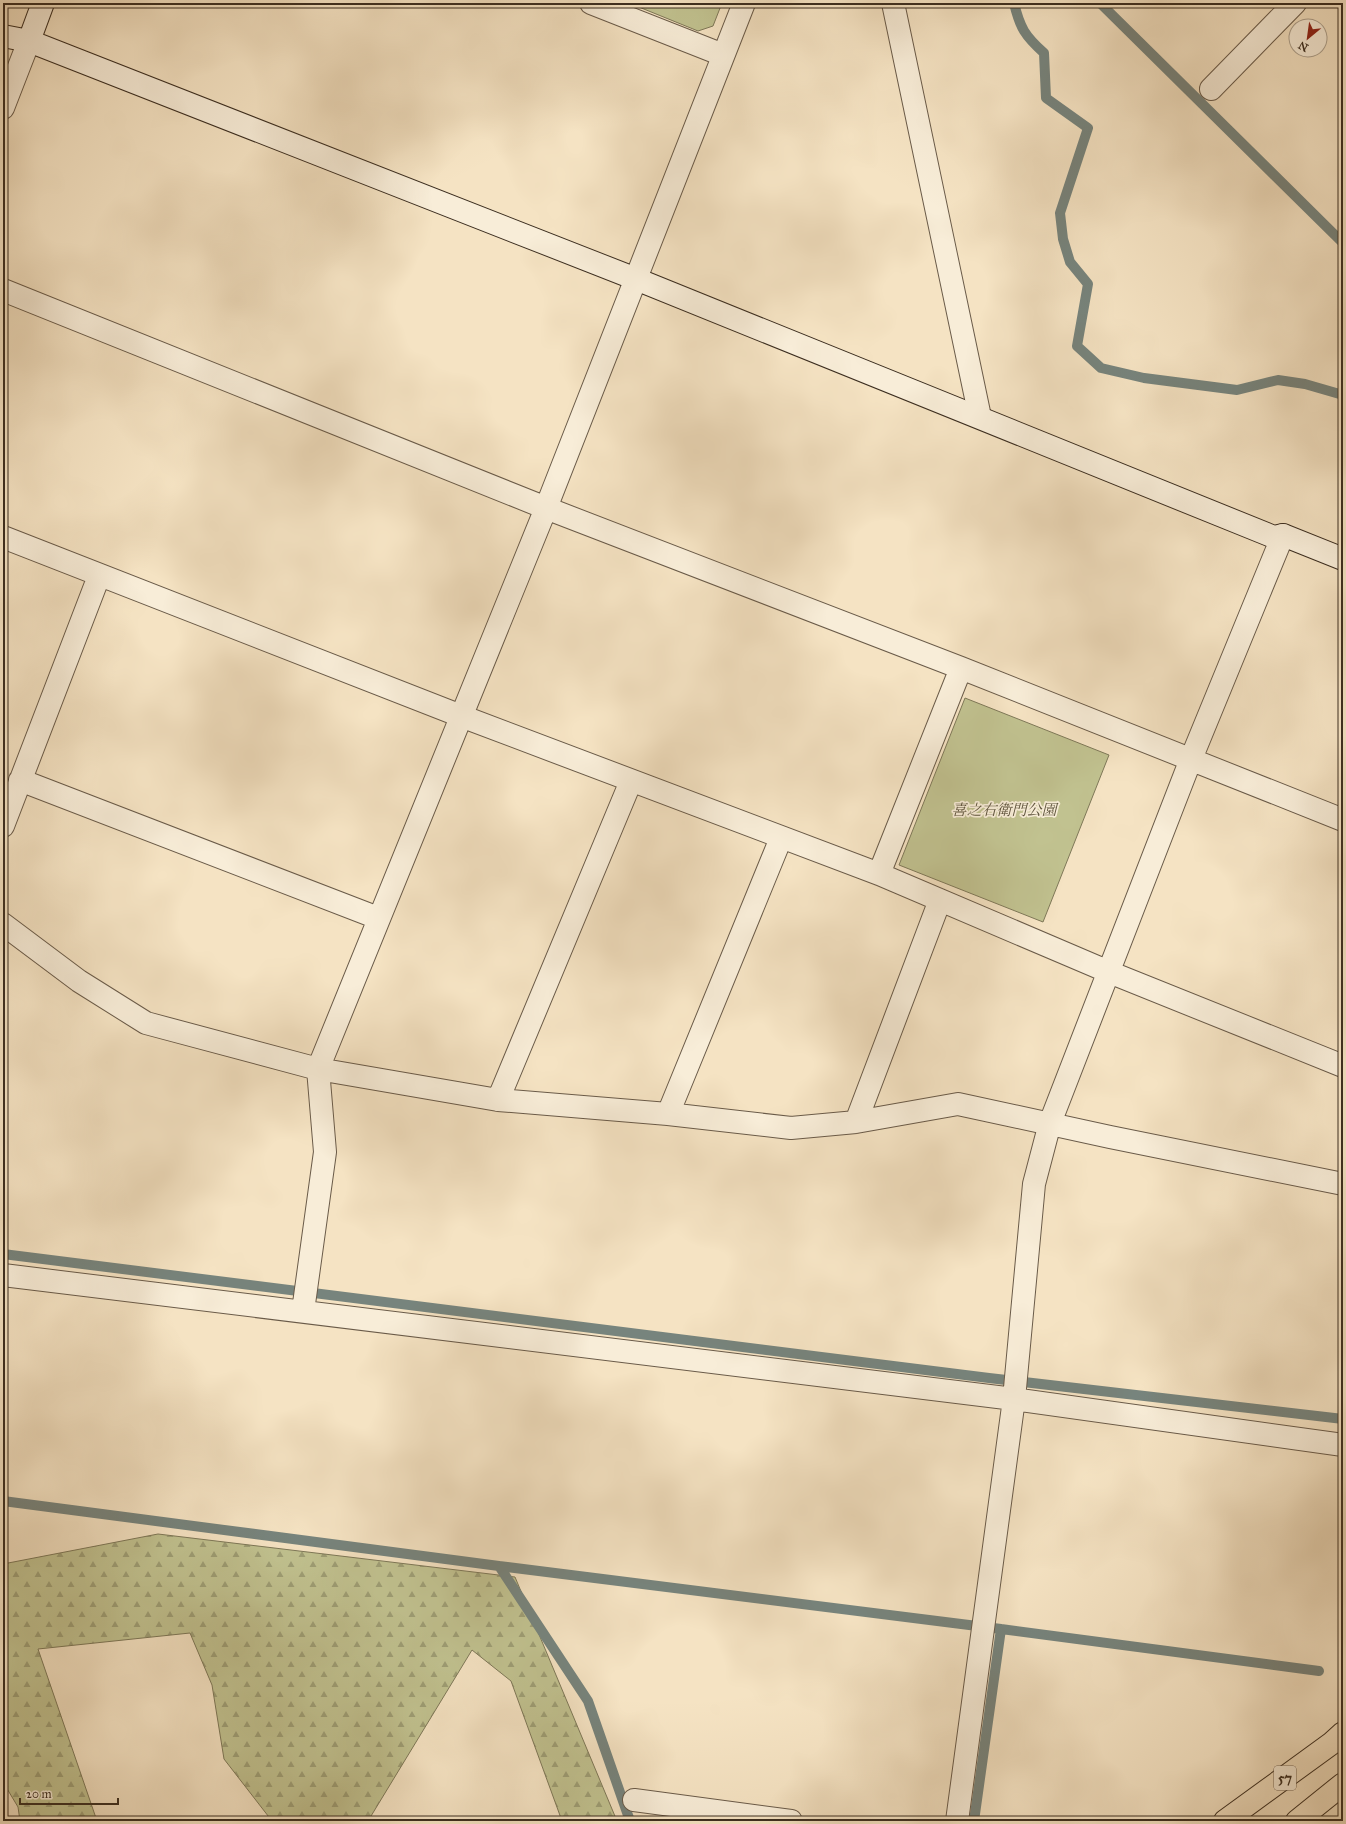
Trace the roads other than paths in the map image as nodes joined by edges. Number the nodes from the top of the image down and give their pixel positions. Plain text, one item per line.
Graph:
1 (43, 3) edge
2 (591, 3) edge
3 (744, 3) edge
4 (893, 3) edge
5 (1295, 3) edge
6 (3, 36) edge
7 (28, 41) junction
8 (723, 55) junction
9 (1211, 90) dead end
10 (3, 108) edge
11 (636, 280) junction
12 (3, 290) edge
13 (980, 417) junction
14 (546, 508) junction
15 (1283, 535) junction
16 (3, 537) edge
17 (1343, 559) edge
18 (100, 576) junction
19 (961, 668) junction
20 (461, 716) junction
21 (1191, 759) junction
22 (20, 780) junction
23 (631, 781) junction
24 (1343, 820) edge
25 (3, 826) edge
26 (781, 838) junction
27 (879, 874) junction
28 (940, 900) junction
29 (378, 918) junction
30 (3, 924) edge
31 (1109, 972) junction
32 (1343, 1066) edge
33 (318, 1068) junction
34 (498, 1100) junction
35 (668, 1114) junction
36 (856, 1122) junction
37 (1050, 1123) junction
38 (1343, 1184) edge
39 (3, 1275) edge
40 (303, 1311) junction
41 (1014, 1400) junction
42 (1343, 1445) edge
43 (1343, 1733) edge
44 (1343, 1784) edge
45 (634, 1800) dead end
46 (791, 1821) edge
47 (957, 1821) edge
48 (1225, 1821) edge
49 (1297, 1821) edge

1 - 7 street
2 - 8 street
3 - 8 street
4 - 13 street
5 - 9 street
6 - 7 street
7 - 10 street
7 - 11 street
8 - 11 street
11 - 13 street
11 - 14 street
12 - 14 street
13 - 15 street
14 - 19 street
14 - 20 street
15 - 17 street
15 - 21 street
16 - 18 street
18 - 20 street
18 - 22 street
19 - 21 street
19 - 27 street
20 - 23 street
20 - 29 street
21 - 24 street
21 - 31 street
22 - 25 street
22 - 29 street
23 - 26 street
23 - 34 street
26 - 27 street
26 - 35 street
27 - 28 street
28 - 31 street
28 - 36 street
29 - 33 street
30 - 33 street
31 - 32 street
31 - 37 street
33 - 34 street
33 - 40 street
34 - 35 street
35 - 36 street
36 - 37 street
37 - 38 street
37 - 41 street
39 - 40 street
40 - 41 street
41 - 42 street
41 - 47 street
43 - 48 main road, 57
44 - 49 main road
45 - 46 street

